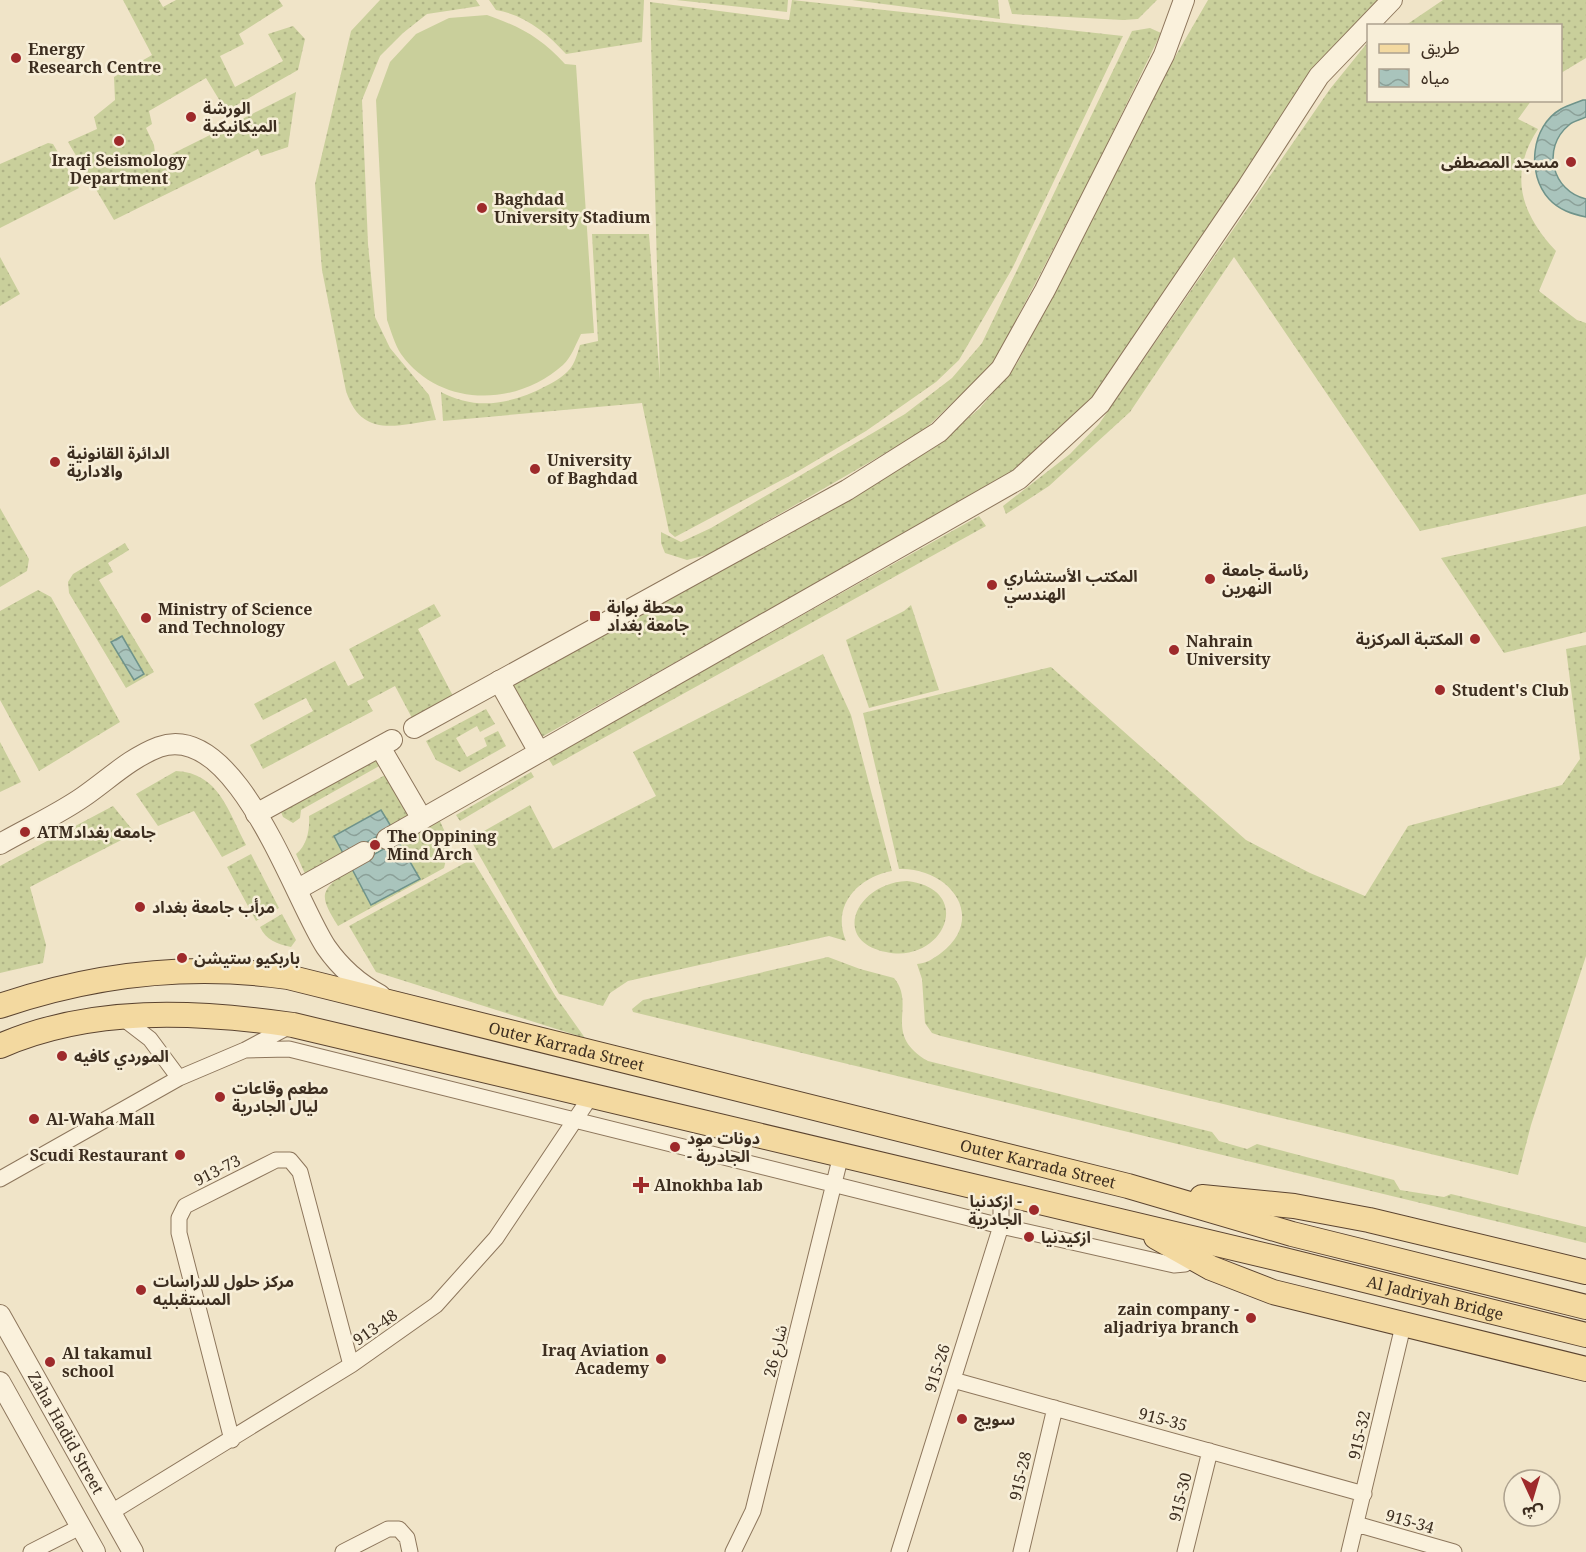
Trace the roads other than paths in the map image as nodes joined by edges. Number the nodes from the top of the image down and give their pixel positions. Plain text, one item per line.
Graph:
1 (1184, 0) edge
2 (1392, 0) edge
3 (1369, 24) edge
4 (1367, 26) edge
5 (499, 681) junction
6 (414, 728) dead end
7 (539, 752) junction
8 (108, 776) junction
9 (256, 814) junction
10 (422, 819) junction
11 (0, 834) edge
12 (387, 839) dead end
13 (0, 844) edge
14 (364, 852) dead end
15 (298, 889) junction
16 (0, 1006) edge
17 (411, 1006) junction
18 (120, 1016) junction
19 (292, 1025) junction
20 (0, 1046) edge
21 (245, 1050) junction
22 (179, 1078) junction
23 (591, 1096) junction
24 (575, 1120) junction
25 (841, 1155) junction
26 (0, 1179) edge
27 (836, 1185) junction
28 (1128, 1186) junction
29 (1001, 1194) junction
30 (1121, 1221) junction
31 (1001, 1226) junction
32 (1193, 1258) junction
33 (1586, 1272) edge
34 (1586, 1307) edge
35 (0, 1315) edge
36 (1403, 1326) junction
37 (1586, 1335) edge
38 (351, 1365) junction
39 (1586, 1369) edge
40 (952, 1380) junction
41 (0, 1382) edge
42 (1054, 1408) junction
43 (232, 1440) junction
44 (1210, 1451) junction
45 (1364, 1494) junction
46 (110, 1513) junction
47 (1356, 1524) junction
48 (80, 1527) junction
49 (900, 1551) edge
50 (31, 1552) edge
51 (95, 1552) edge
52 (132, 1552) edge
53 (343, 1552) edge
54 (410, 1552) edge
55 (733, 1552) edge
56 (1021, 1552) edge
57 (1185, 1552) edge
58 (1349, 1552) edge
59 (1454, 1552) edge

1 - 5 street
2 - 3 street
4 - 7 street
5 - 6 street
5 - 7 street
7 - 10 street
8 - 9 street
8 - 11 street
8 - 13 street
9 - 10 street
9 - 15 street
10 - 12 street
14 - 15 street
15 - 17 street
16 - 17 main road, Outer Karrada Street
17 - 28 main road, Outer Karrada Street
18 - 19 main road
18 - 20 main road
18 - 22 street
19 - 21 street
19 - 23 main road
21 - 22 street
21 - 24 street
22 - 26 street
23 - 24 street, 913-48
23 - 25 main road
24 - 27 street
24 - 38 street, 913-48
25 - 27 street, شارع 26
25 - 29 main road
27 - 31 street
27 - 55 street, شارع 26
28 - 33 main road
28 - 34 main road, Al Jadriyah Bridge
29 - 30 main road
29 - 31 street, 915-26
30 - 32 main road
30 - 37 main road, Al Jadriyah Bridge
31 - 32 street
31 - 40 street, 915-26
32 - 36 main road
35 - 46 street, Zaha Hadid Street
36 - 39 main road
36 - 45 street, 915-32
38 - 43 street, 913-48
38 - 43 street, 913-73
40 - 42 street, 915-35
40 - 49 street, 915-26
41 - 48 street, Zaha Hadid Street
42 - 44 street, 915-35
42 - 56 street, 915-28
43 - 46 street, 913-48
44 - 45 street, 915-35
44 - 57 street, 915-30
45 - 47 street, 915-32
46 - 52 street, Zaha Hadid Street
47 - 58 street, 915-32
47 - 59 street, 915-34
48 - 50 street
48 - 51 street, Zaha Hadid Street
53 - 54 street

